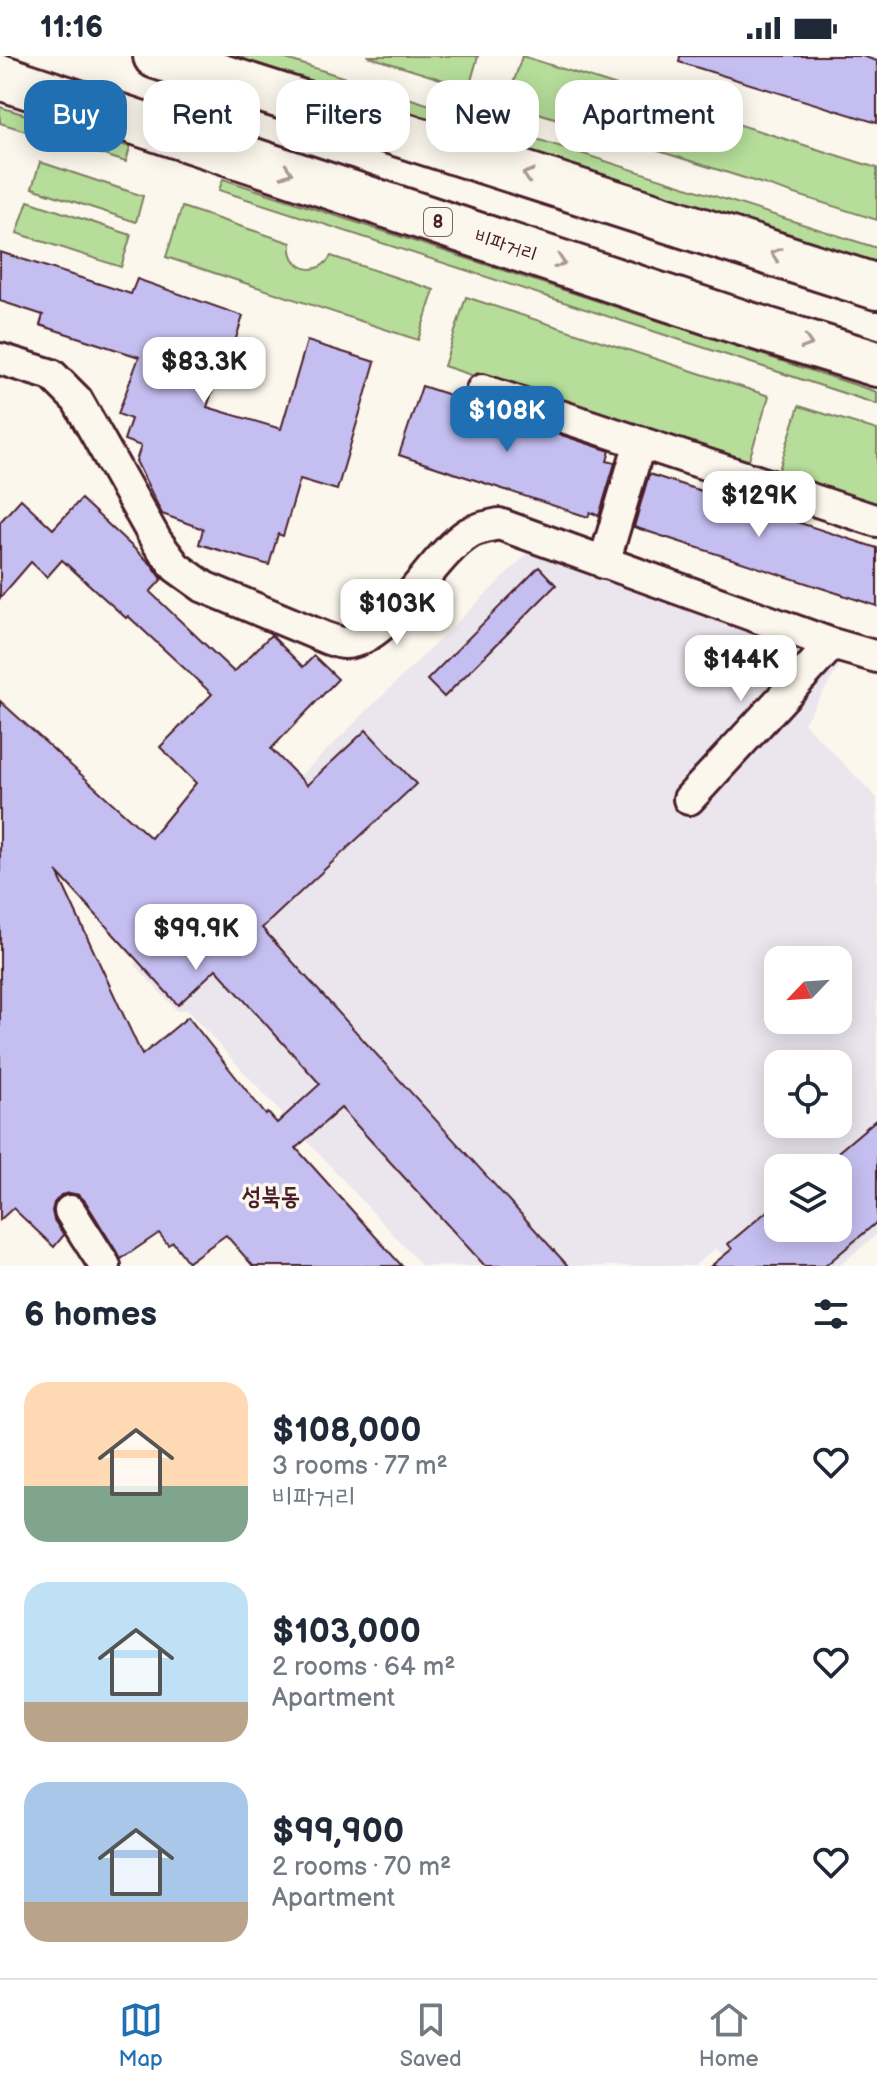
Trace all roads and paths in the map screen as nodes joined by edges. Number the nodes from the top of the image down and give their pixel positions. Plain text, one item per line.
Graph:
1 (156, 56) edge
2 (0, 77) edge
3 (877, 287) edge
4 (0, 359) edge
5 (877, 364) edge
6 (482, 390) dead end
7 (640, 442) junction
8 (877, 521) edge
9 (604, 563) junction
10 (832, 644) junction
11 (877, 657) edge
12 (689, 799) dead end
13 (70, 1211) dead end
14 (105, 1266) edge

3 -> 1 main road
2 -> 5 main road, 비파거리 / 8
4 - 9 street
6 - 7 street
7 - 8 street
7 - 9 street
9 - 10 street
10 - 11 street
10 - 12 street
13 - 14 street

